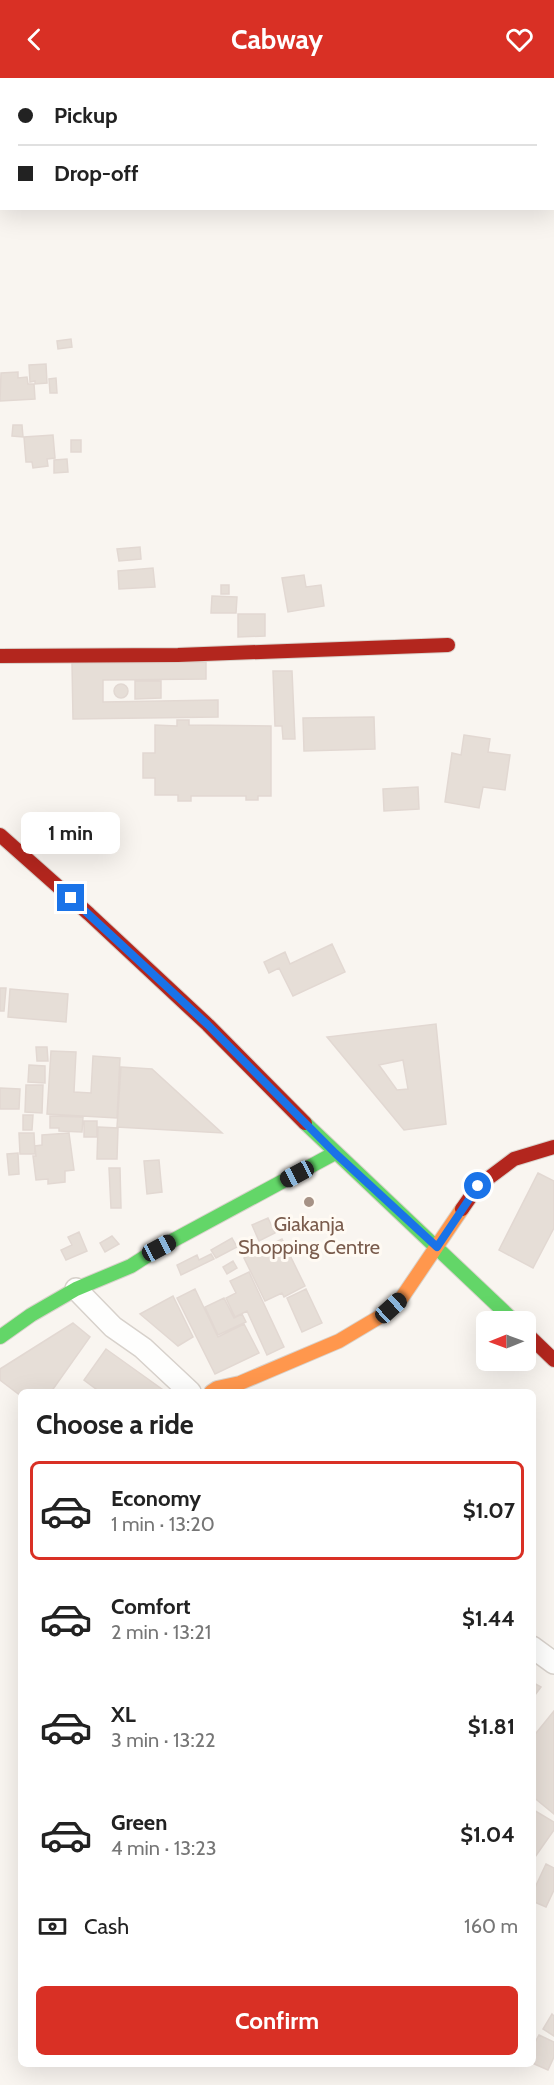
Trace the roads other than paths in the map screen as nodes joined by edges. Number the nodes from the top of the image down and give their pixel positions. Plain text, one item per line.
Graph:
1 (448, 645) dead end
2 (0, 656) edge
3 (0, 835) edge
4 (554, 1147) edge
5 (335, 1153) junction
6 (437, 1247) junction
7 (76, 1290) junction
8 (503, 1311) edge
9 (0, 1337) edge
10 (187, 1389) edge
11 (216, 1389) edge
12 (536, 1650) edge
13 (554, 1663) edge

1 - 2 street
3 - 5 street
4 - 6 street
5 - 6 street
5 - 7 street
6 - 8 street
6 - 11 street
7 - 9 street
7 - 10 street
12 - 13 street

